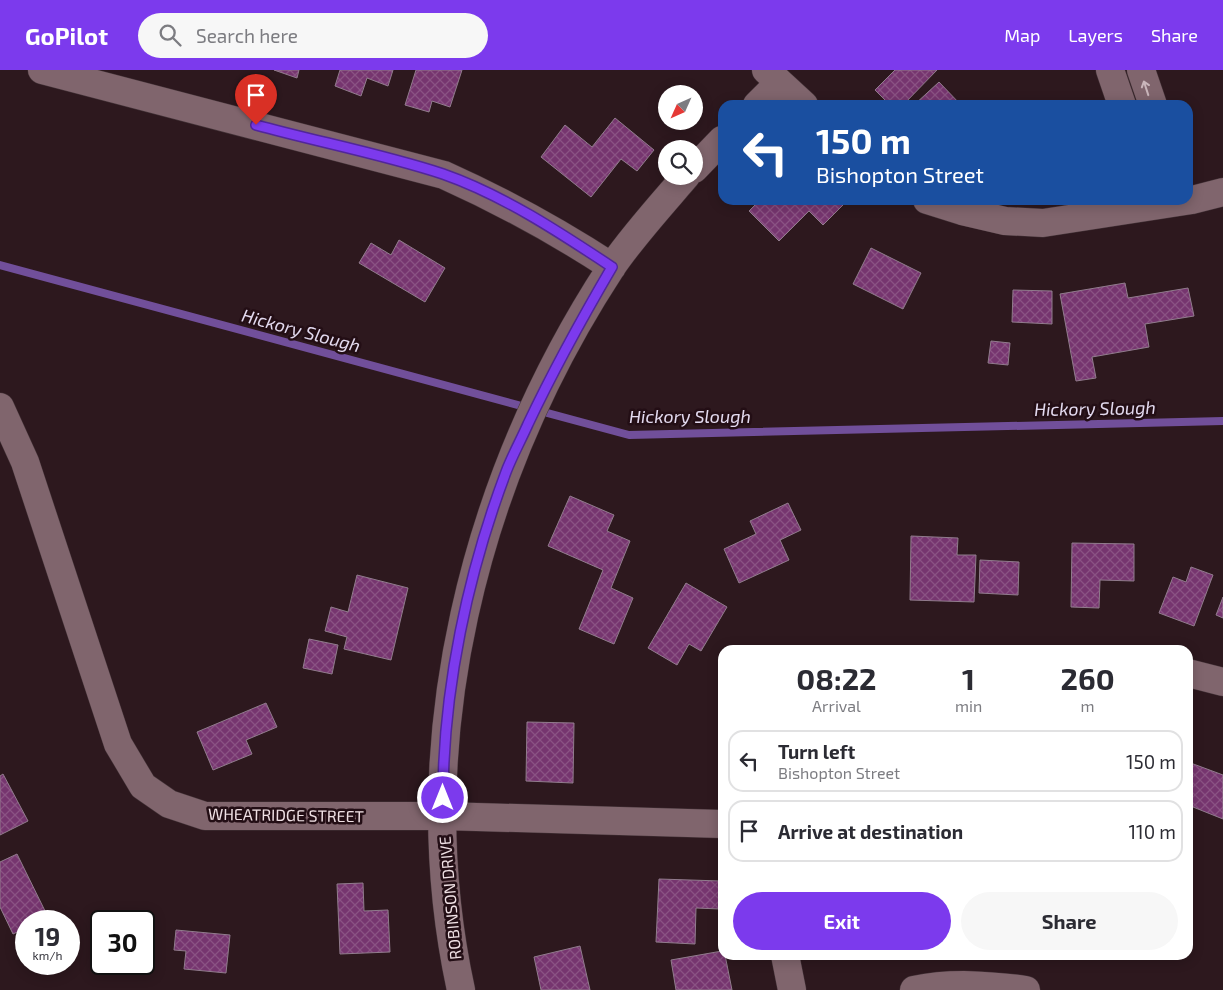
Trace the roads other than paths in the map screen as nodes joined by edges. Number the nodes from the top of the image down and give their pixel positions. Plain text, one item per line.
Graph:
1 (42, 70) edge
2 (1110, 70) edge
3 (1141, 70) edge
4 (85, 76) edge
5 (772, 76) edge
6 (760, 100) edge
7 (798, 100) edge
8 (1120, 100) edge
9 (1150, 100) edge
10 (718, 144) edge
11 (703, 160) edge
12 (679, 185) edge
13 (1223, 192) edge
14 (1193, 194) edge
15 (943, 205) edge
16 (1150, 205) edge
17 (612, 267) junction
18 (0, 407) edge
19 (1193, 674) edge
20 (1223, 682) edge
21 (443, 816) junction
22 (718, 824) edge
23 (786, 960) edge
24 (461, 990) edge
25 (792, 990) edge
26 (914, 990) edge
27 (1026, 990) edge

1 - 4 street
2 - 8 street
9 -> 3 street
4 - 17 street
5 - 6 street
5 - 7 street
10 - 11 street
12 - 17 street, ROBINSON DRIVE
13 - 14 street
15 - 16 street
17 - 21 street, ROBINSON DRIVE
18 - 21 street, WHEATRIDGE STREET
19 - 20 street
21 - 22 street, WHEATRIDGE STREET
21 - 24 street, ROBINSON DRIVE
23 - 25 street
26 - 27 street

